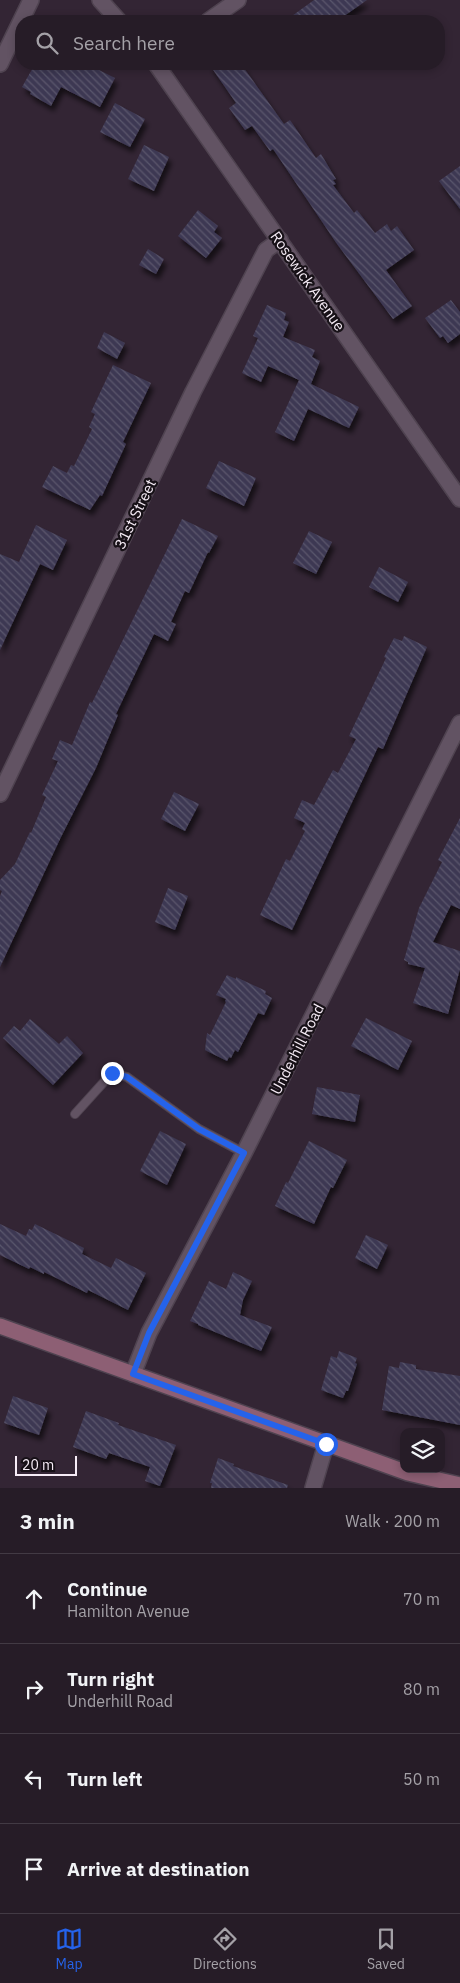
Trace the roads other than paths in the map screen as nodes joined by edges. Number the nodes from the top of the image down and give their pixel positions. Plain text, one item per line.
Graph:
1 (31, 0) edge
2 (100, 0) edge
3 (238, 0) edge
4 (24, 15) edge
5 (114, 15) edge
6 (217, 15) edge
7 (15, 33) edge
8 (0, 64) edge
9 (160, 70) edge
10 (280, 240) junction
11 (460, 499) edge
12 (460, 723) edge
13 (0, 794) edge
14 (75, 1114) dead end
15 (244, 1153) junction
16 (0, 1326) edge
17 (133, 1374) junction
18 (326, 1444) junction
19 (460, 1485) edge
20 (313, 1488) edge

1 - 4 street
2 - 5 street
3 - 6 street
7 - 8 street
9 - 10 street, Rosewick Avenue
10 - 11 street, Rosewick Avenue
10 - 13 street, 31st Street
12 - 15 street, Underhill Road
14 - 15 lane
15 - 17 street, Underhill Road
16 - 17 street
17 - 18 street
18 - 19 street
18 - 20 street

